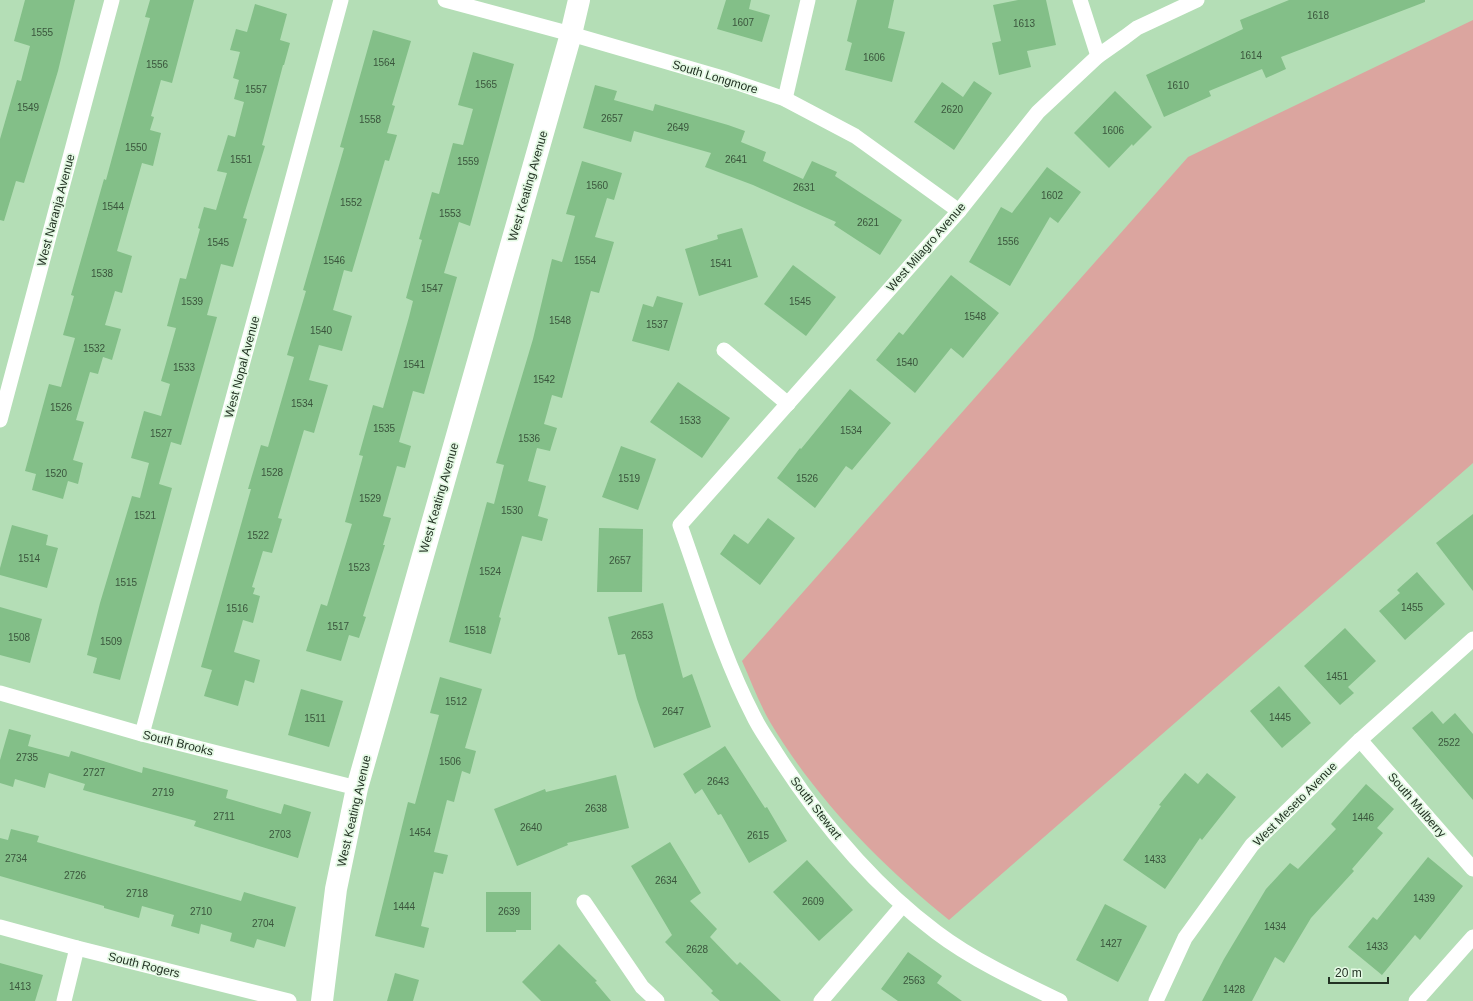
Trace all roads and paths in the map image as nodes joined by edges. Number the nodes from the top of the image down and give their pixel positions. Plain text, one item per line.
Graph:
1 (112, 0) edge
2 (341, 0) edge
3 (445, 0) edge
4 (579, 0) edge
5 (808, 0) edge
6 (1080, 0) edge
7 (1197, 0) edge
8 (571, 34) junction
9 (1098, 56) junction
10 (785, 99) junction
11 (959, 211) junction
12 (724, 350) dead end
13 (788, 404) junction
14 (0, 420) edge
15 (680, 525) joint
16 (1473, 639) edge
17 (0, 693) edge
18 (142, 734) junction
19 (1360, 740) junction
20 (357, 788) junction
21 (1473, 869) edge
22 (584, 902) dead end
23 (903, 905) junction
24 (0, 927) edge
25 (1473, 937) edge
26 (77, 948) junction
27 (64, 1001) edge
28 (289, 1001) edge
29 (322, 1001) edge
30 (657, 1001) edge
31 (821, 1001) edge
32 (1060, 1001) edge
33 (1156, 1001) edge
34 (1416, 1001) edge

1 - 14 street, West Naranja Avenue
2 - 18 street, West Nopal Avenue
3 - 8 street, South Longmore
4 - 8 street, West Keating Avenue
5 - 10 street
6 - 9 street
7 - 9 street, West Milagro Avenue
8 - 10 street, South Longmore
8 - 20 street, West Keating Avenue
9 - 11 street, West Milagro Avenue
10 - 11 street, South Longmore
11 - 13 street, West Milagro Avenue
12 - 13 street
13 - 15 street, West Milagro Avenue
15 - 23 street, South Stewart
16 - 19 street, West Meseto Avenue
17 - 18 street, South Brooks
18 - 20 street, South Brooks
19 - 21 street, South Mulberry
19 - 33 street, West Meseto Avenue
20 - 29 street, West Keating Avenue
22 - 30 street
23 - 31 street
23 - 32 street, South Stewart
24 - 26 street, South Rogers
25 - 34 street
26 - 27 street
26 - 28 street, South Rogers

